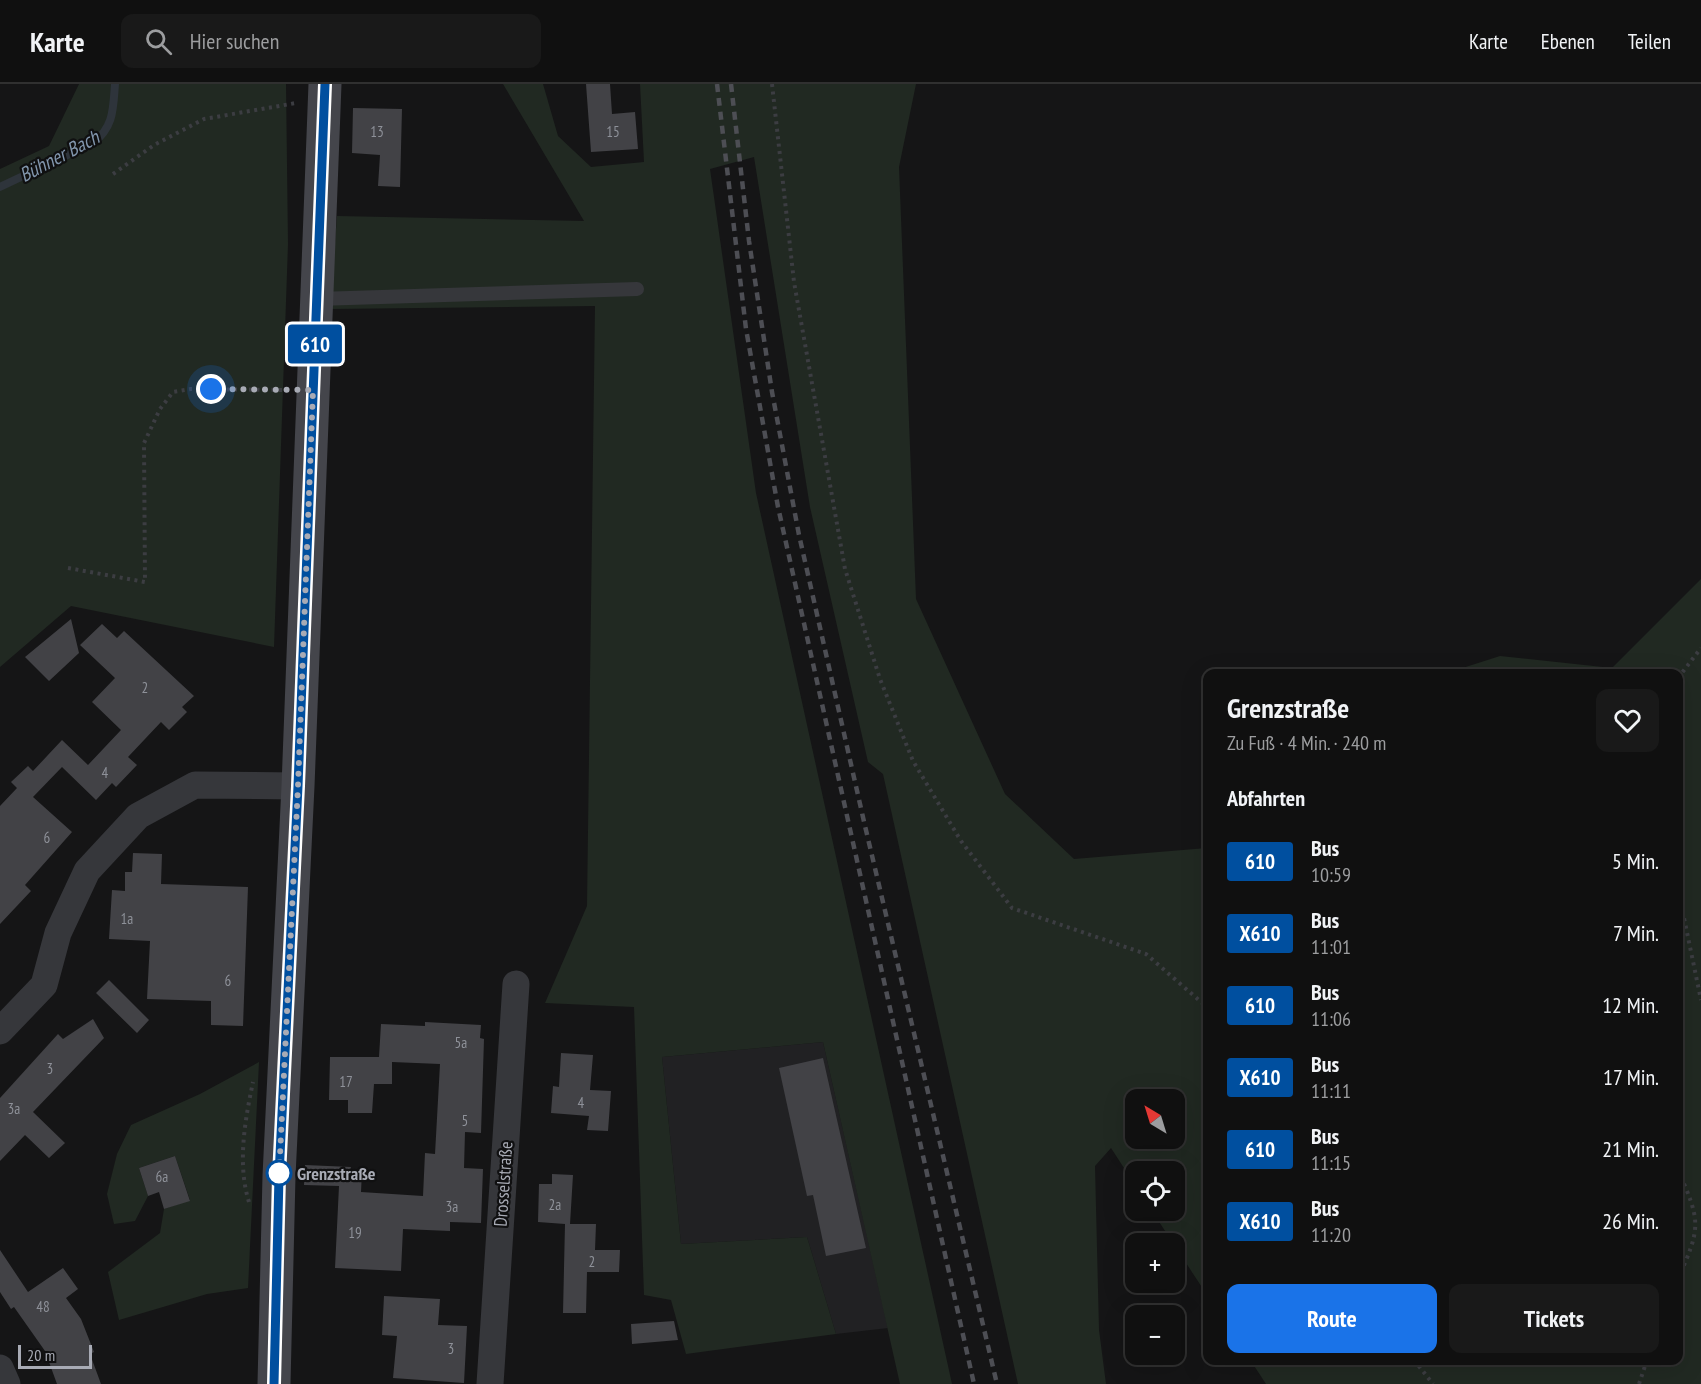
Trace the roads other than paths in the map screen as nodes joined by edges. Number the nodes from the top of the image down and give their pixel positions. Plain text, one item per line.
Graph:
1 (325, 94) edge
2 (637, 288) dead end
3 (317, 299) junction
4 (298, 786) junction
5 (516, 984) dead end
6 (0, 1031) edge
7 (0, 1368) edge
8 (7, 1384) edge
9 (274, 1384) edge
10 (490, 1384) edge

1 - 3 main road
2 - 3 lane
3 - 4 main road
4 - 6 street
4 - 9 main road
5 - 10 street, Drosselstraße
7 - 8 street

